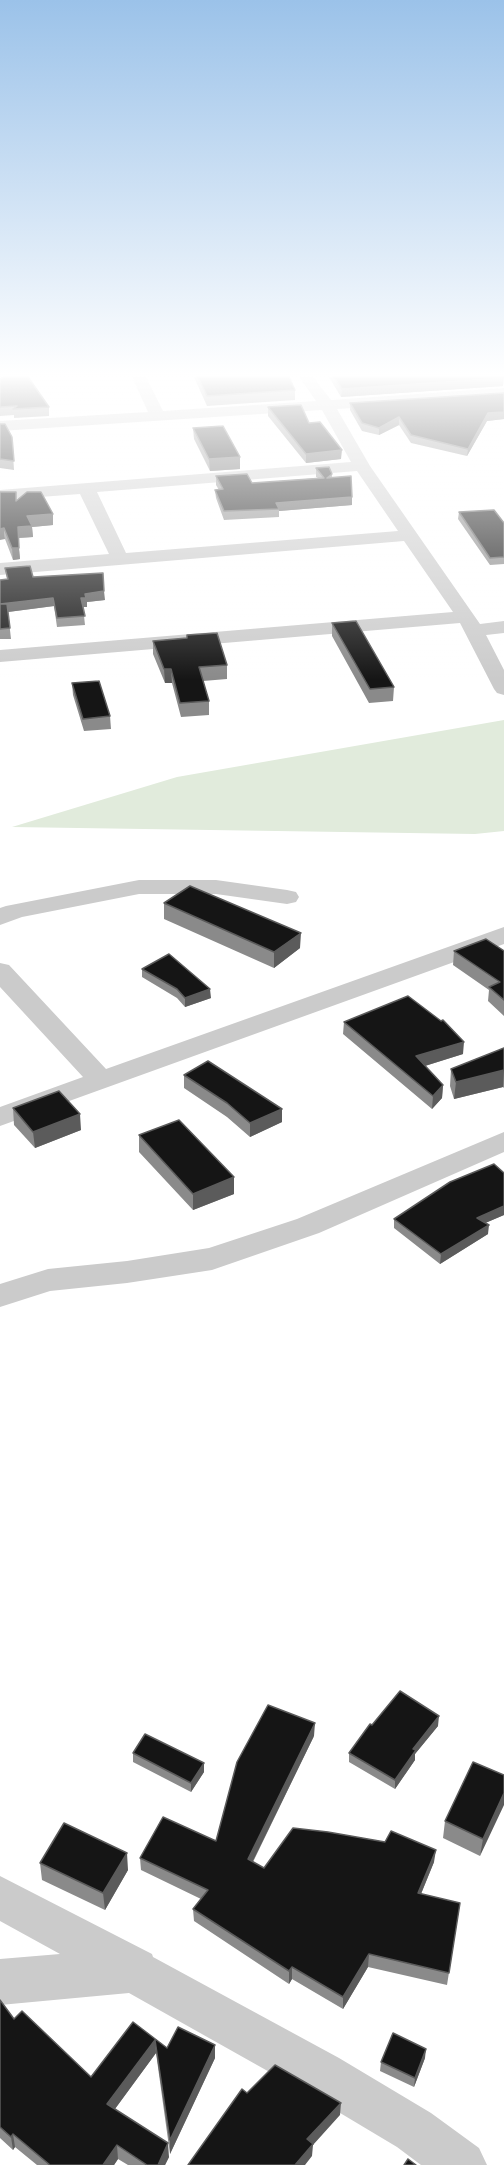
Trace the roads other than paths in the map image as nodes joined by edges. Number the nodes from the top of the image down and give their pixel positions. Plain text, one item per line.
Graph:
1 (211, 478) edge
2 (370, 478) edge
3 (86, 488) junction
4 (0, 495) edge
5 (409, 535) junction
6 (120, 559) junction
7 (0, 569) edge
8 (471, 624) junction
9 (504, 627) edge
10 (0, 656) edge
11 (504, 689) edge
12 (287, 897) dead end
13 (0, 917) edge
14 (504, 935) edge
15 (0, 971) edge
16 (102, 1081) junction
17 (0, 1117) edge
18 (504, 1141) edge
19 (0, 1296) edge
20 (0, 1897) edge
21 (136, 1970) junction
22 (0, 1982) edge
23 (462, 2165) edge

1 - 3 street
2 - 5 street
3 - 4 street
3 - 6 street
5 - 6 street
5 - 8 street
6 - 7 street
8 - 9 street
8 - 10 street
8 - 11 street
12 - 13 street
14 - 16 street
15 - 16 street
16 - 17 street
18 - 19 street
20 - 21 street
21 - 22 street
21 - 23 street

